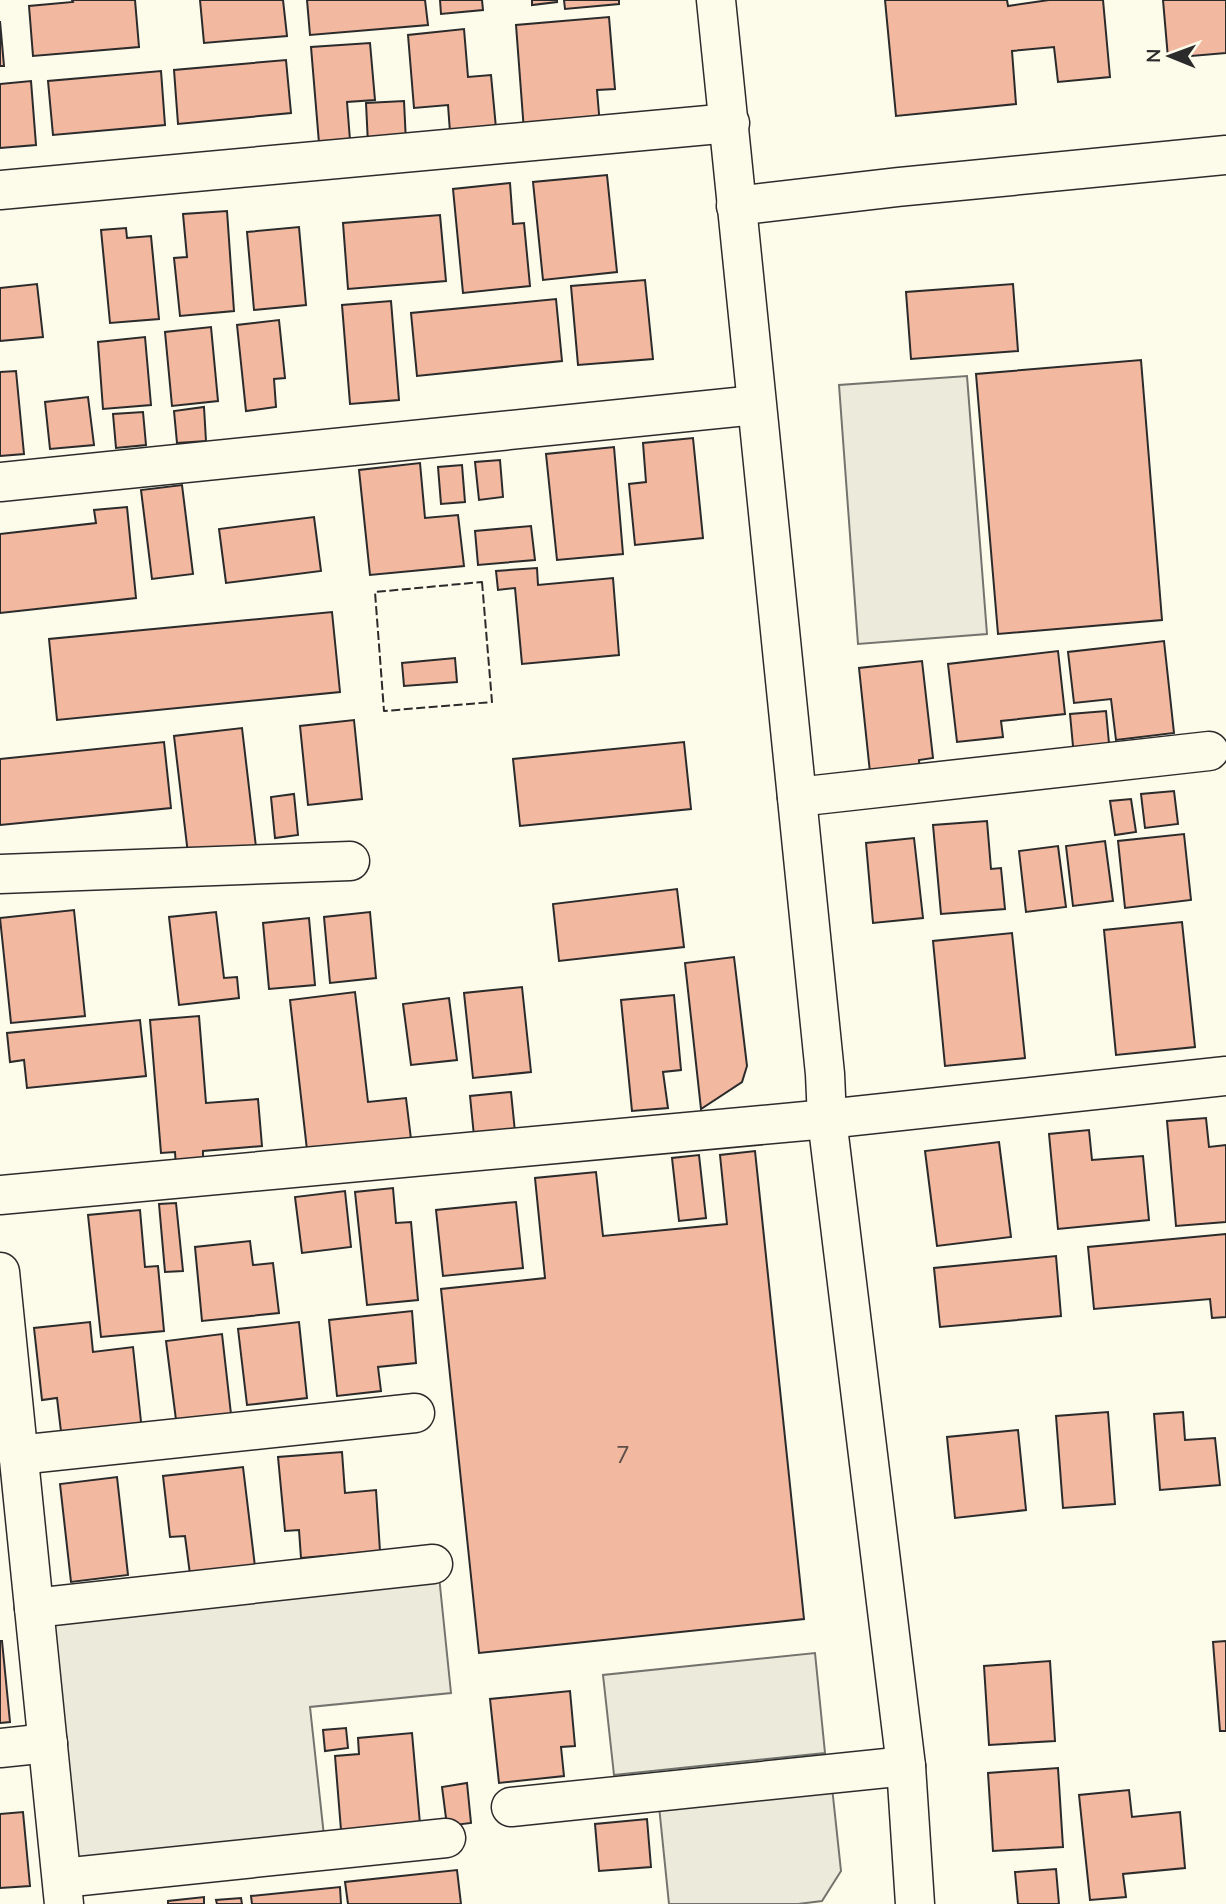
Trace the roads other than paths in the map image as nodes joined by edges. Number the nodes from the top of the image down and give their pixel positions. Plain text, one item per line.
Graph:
1 (716, 0) edge
2 (730, 123) junction
3 (1226, 155) edge
4 (0, 190) edge
5 (736, 205) junction
6 (756, 405) junction
7 (0, 482) edge
8 (1209, 751) dead end
9 (797, 797) junction
10 (350, 861) dead end
11 (0, 874) edge
12 (1226, 1076) edge
13 (827, 1119) junction
14 (0, 1195) edge
15 (0, 1272) edge
16 (415, 1413) dead end
17 (18, 1455) junction
18 (433, 1564) dead end
19 (34, 1608) junction
20 (48, 1743) junction
21 (0, 1748) edge
22 (906, 1766) junction
23 (512, 1807) dead end
24 (446, 1838) dead end
25 (63, 1891) edge
26 (915, 1904) edge

1 - 2 street
2 - 4 street
2 - 5 street
3 - 5 street
5 - 6 street
6 - 7 street
6 - 9 street
8 - 9 street
9 - 13 street
10 - 11 street
12 - 13 street
13 - 14 street
13 - 22 street
15 - 17 street
16 - 17 street
17 - 19 street
18 - 19 street
19 - 20 street
20 - 21 street
20 - 25 street
22 - 23 street
22 - 26 street
24 - 25 street

